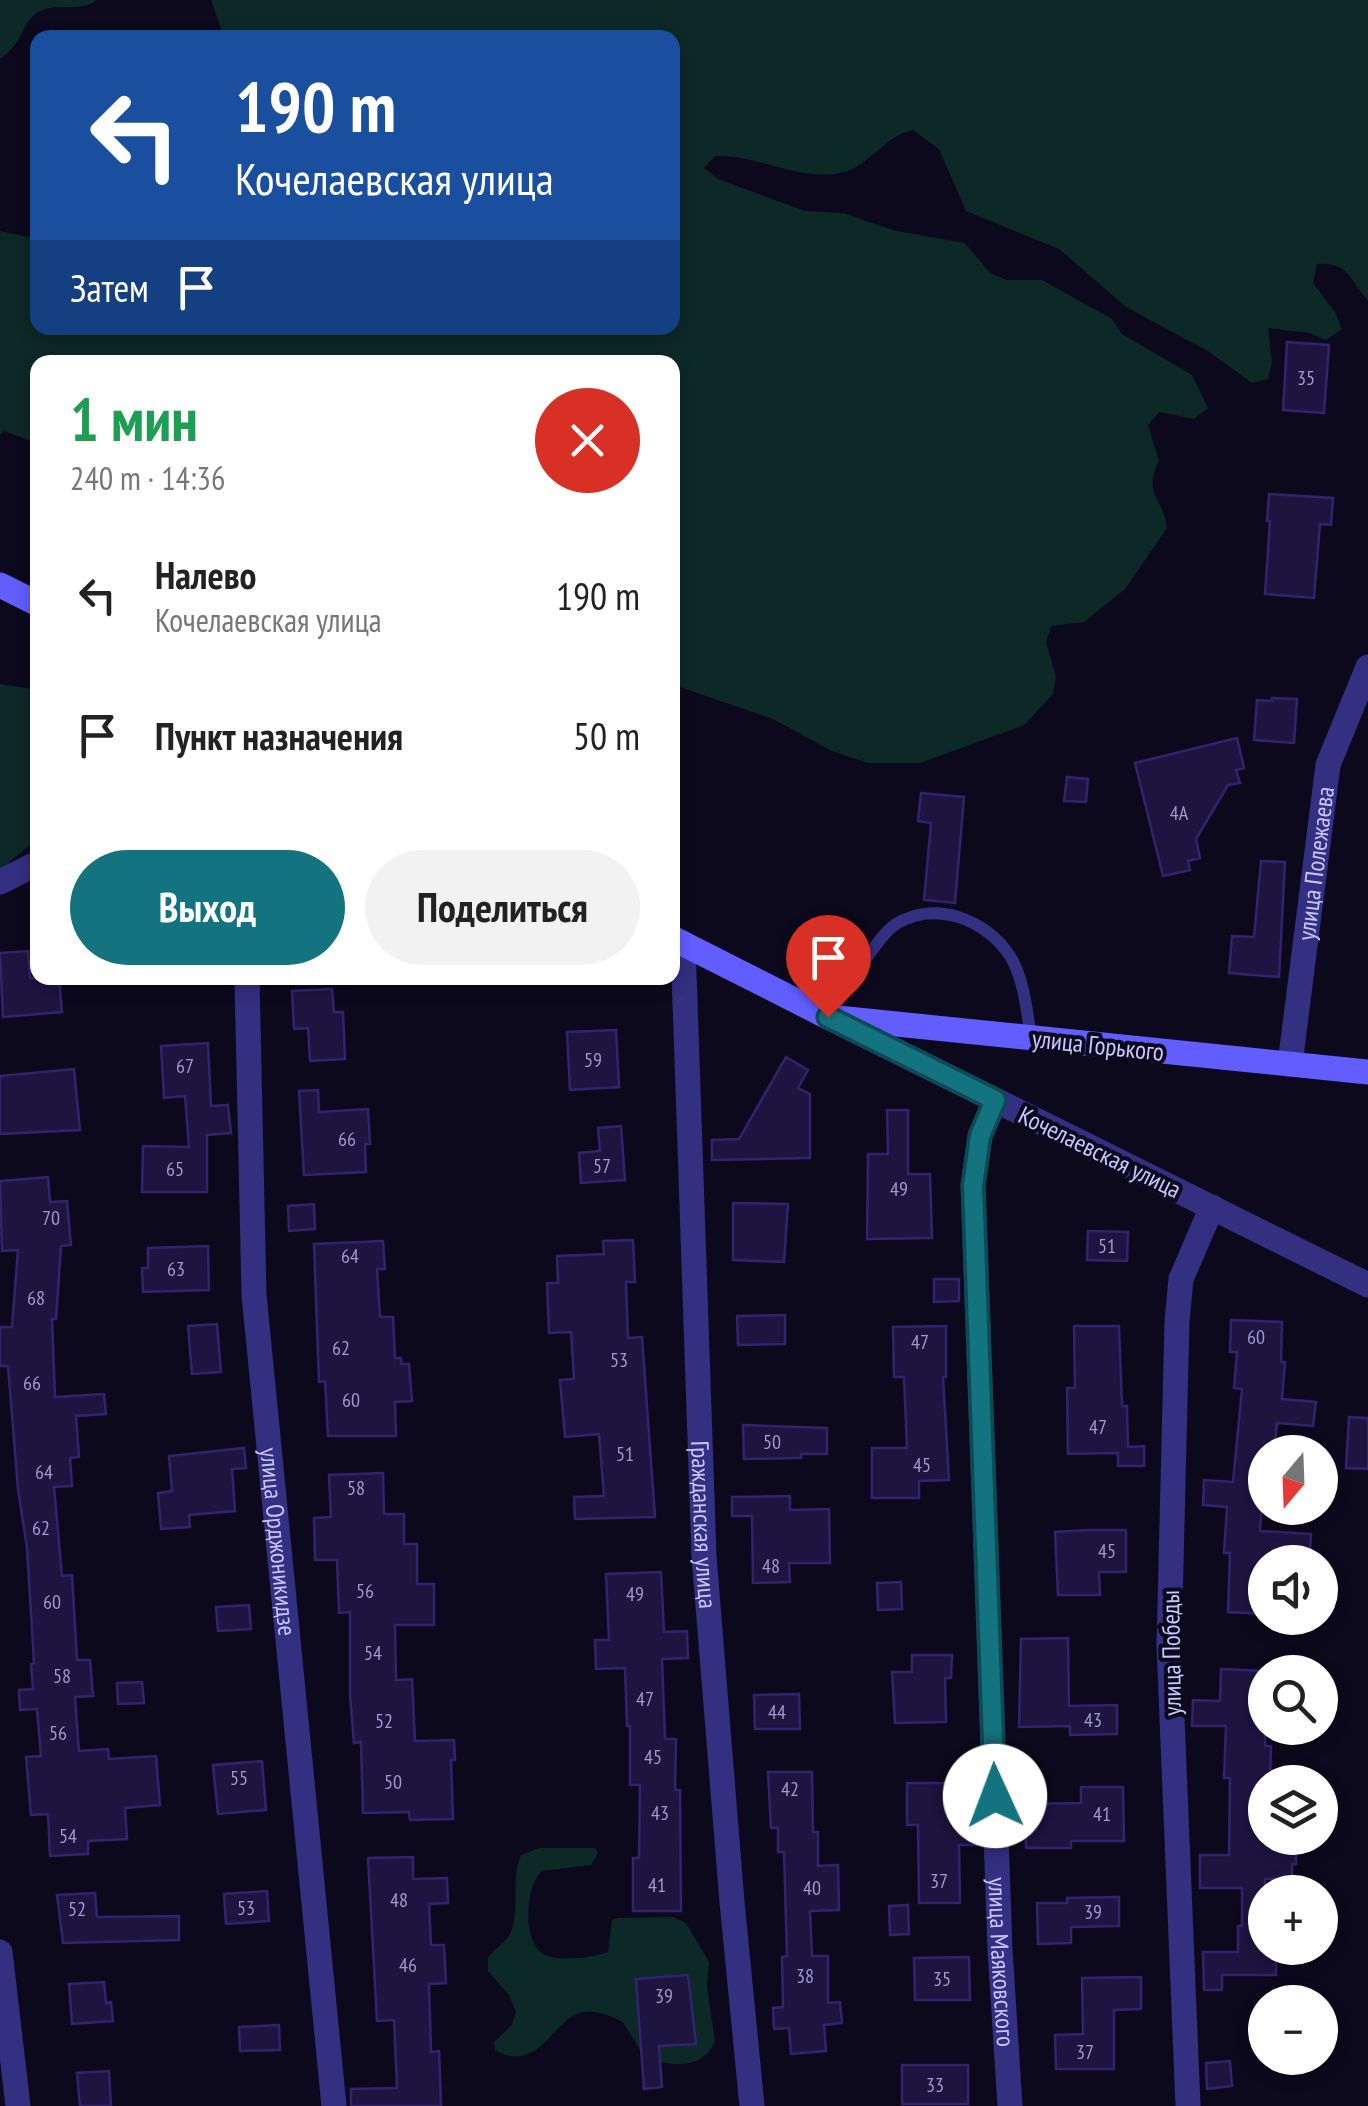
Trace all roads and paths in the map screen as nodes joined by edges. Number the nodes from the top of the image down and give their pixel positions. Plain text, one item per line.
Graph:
1 (0, 585) edge
2 (30, 600) edge
3 (1368, 667) edge
4 (30, 866) edge
5 (0, 882) edge
6 (680, 942) edge
7 (247, 985) edge
8 (680, 985) edge
9 (828, 1017) junction
10 (1032, 1038) junction
11 (1290, 1064) junction
12 (1368, 1072) edge
13 (995, 1100) junction
14 (1212, 1207) junction
15 (1368, 1285) edge
16 (0, 1952) edge
17 (18, 2106) edge
18 (334, 2106) edge
19 (752, 2106) edge
20 (1010, 2106) edge
21 (1188, 2106) edge

1 - 2 main road
3 - 11 street, улица Полежаева
4 - 5 street
6 - 9 main road, Кочелаевская улица
7 - 18 street, улица Орджоникидзе
8 - 19 street, Гражданская улица
9 - 10 main road, улица Горького
9 - 10 lane
9 - 13 street, Кочелаевская улица
10 - 11 main road, улица Горького
11 - 12 main road, улица Горького
13 - 14 street, Кочелаевская улица
13 - 20 street, улица Маяковского
14 - 15 street, Кочелаевская улица
14 - 21 street, улица Победы
16 - 17 street

